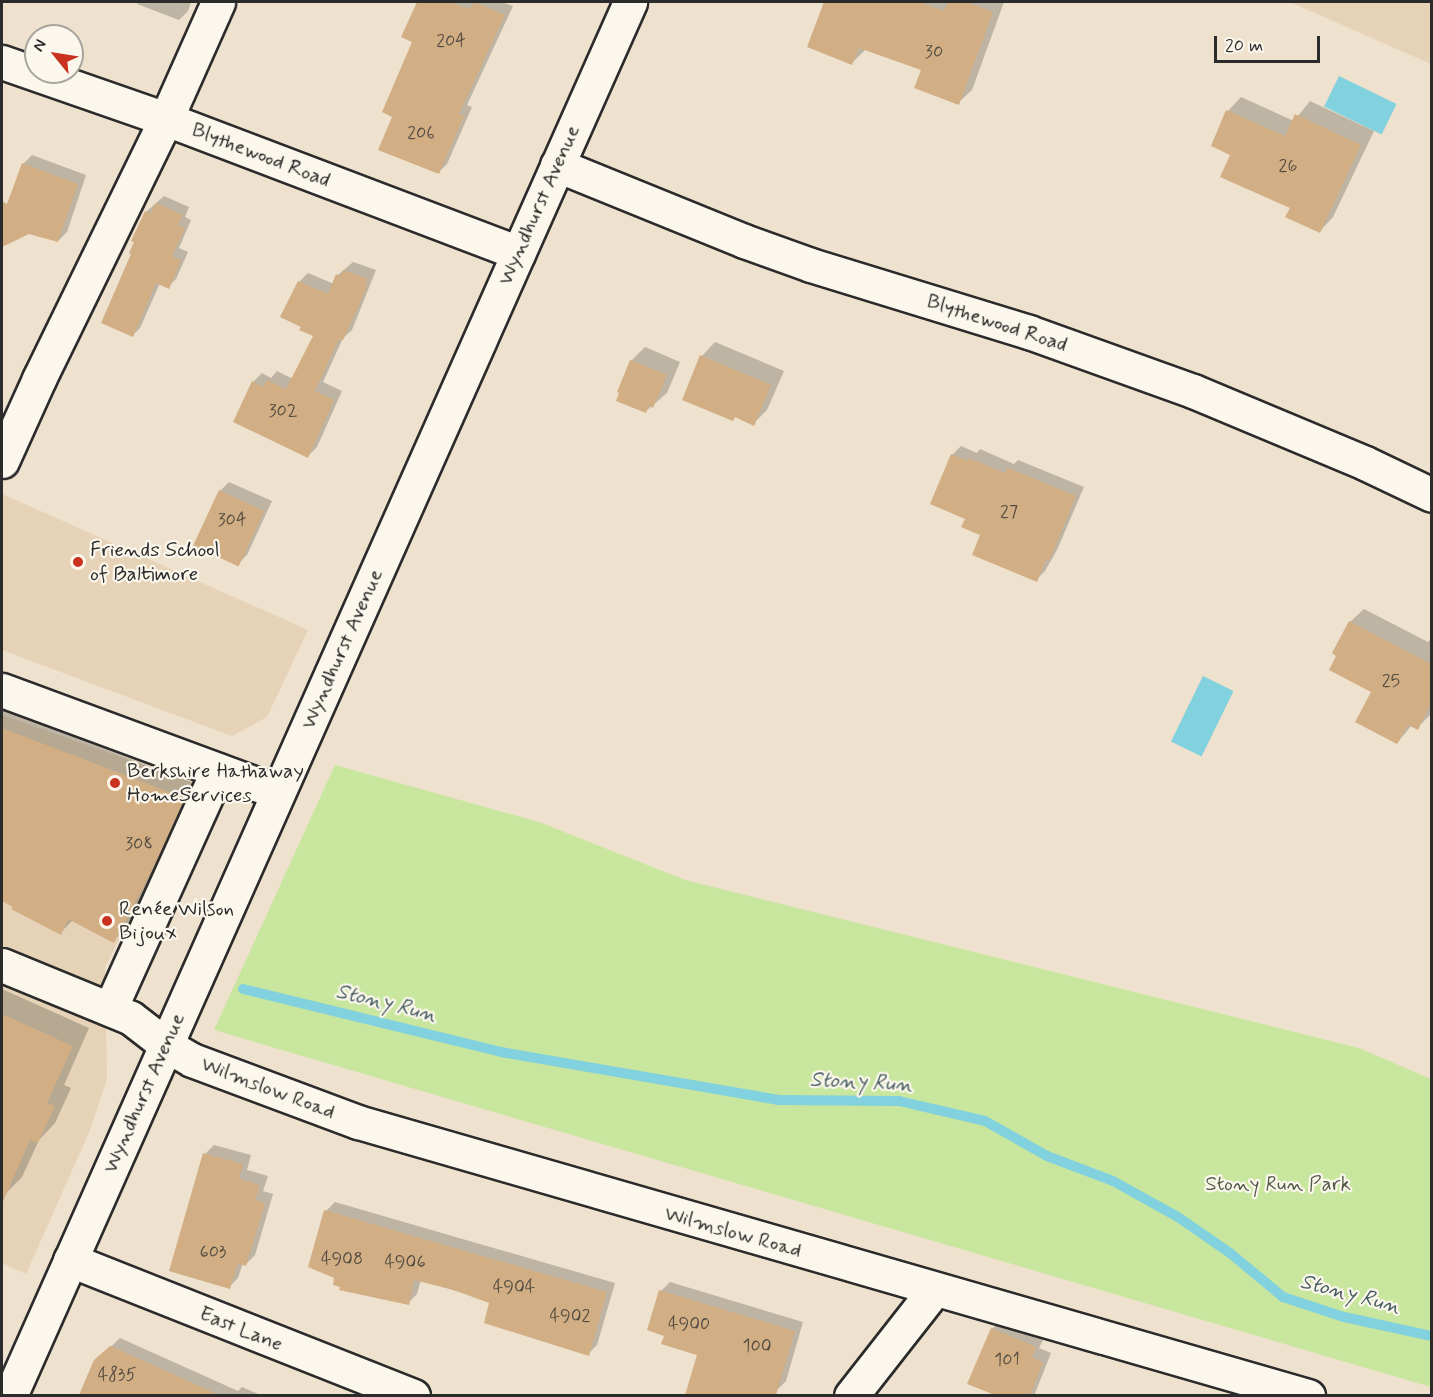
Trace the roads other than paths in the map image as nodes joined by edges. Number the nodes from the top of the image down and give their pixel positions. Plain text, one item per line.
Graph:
1 (218, 2) edge
2 (630, 2) edge
3 (2, 62) edge
4 (166, 119) junction
5 (557, 165) junction
6 (518, 253) junction
7 (2, 460) edge
8 (1431, 495) edge
9 (2, 690) edge
10 (218, 770) junction
11 (278, 792) junction
12 (2, 965) edge
13 (110, 1009) junction
14 (166, 1045) junction
15 (70, 1260) junction
16 (933, 1290) junction
17 (10, 1395) edge
18 (413, 1395) edge
19 (851, 1395) edge
20 (1308, 1395) edge

1 - 4 street
2 - 5 street, Wyndhurst Avenue
3 - 4 street, Blythewood Road
4 - 6 street, Blythewood Road
4 - 7 street
5 - 6 street, Wyndhurst Avenue
5 - 8 street, Blythewood Road
6 - 11 street, Wyndhurst Avenue
9 - 10 street
10 - 11 street
10 - 13 street
11 - 14 street, Wyndhurst Avenue
12 - 13 street, Wilmslow Road
13 - 14 street, Wilmslow Road
14 - 15 street, Wyndhurst Avenue
14 - 16 street, Wilmslow Road
15 - 17 street, Wyndhurst Avenue
15 - 18 street, East Lane
16 - 19 street
16 - 20 street, Wilmslow Road

